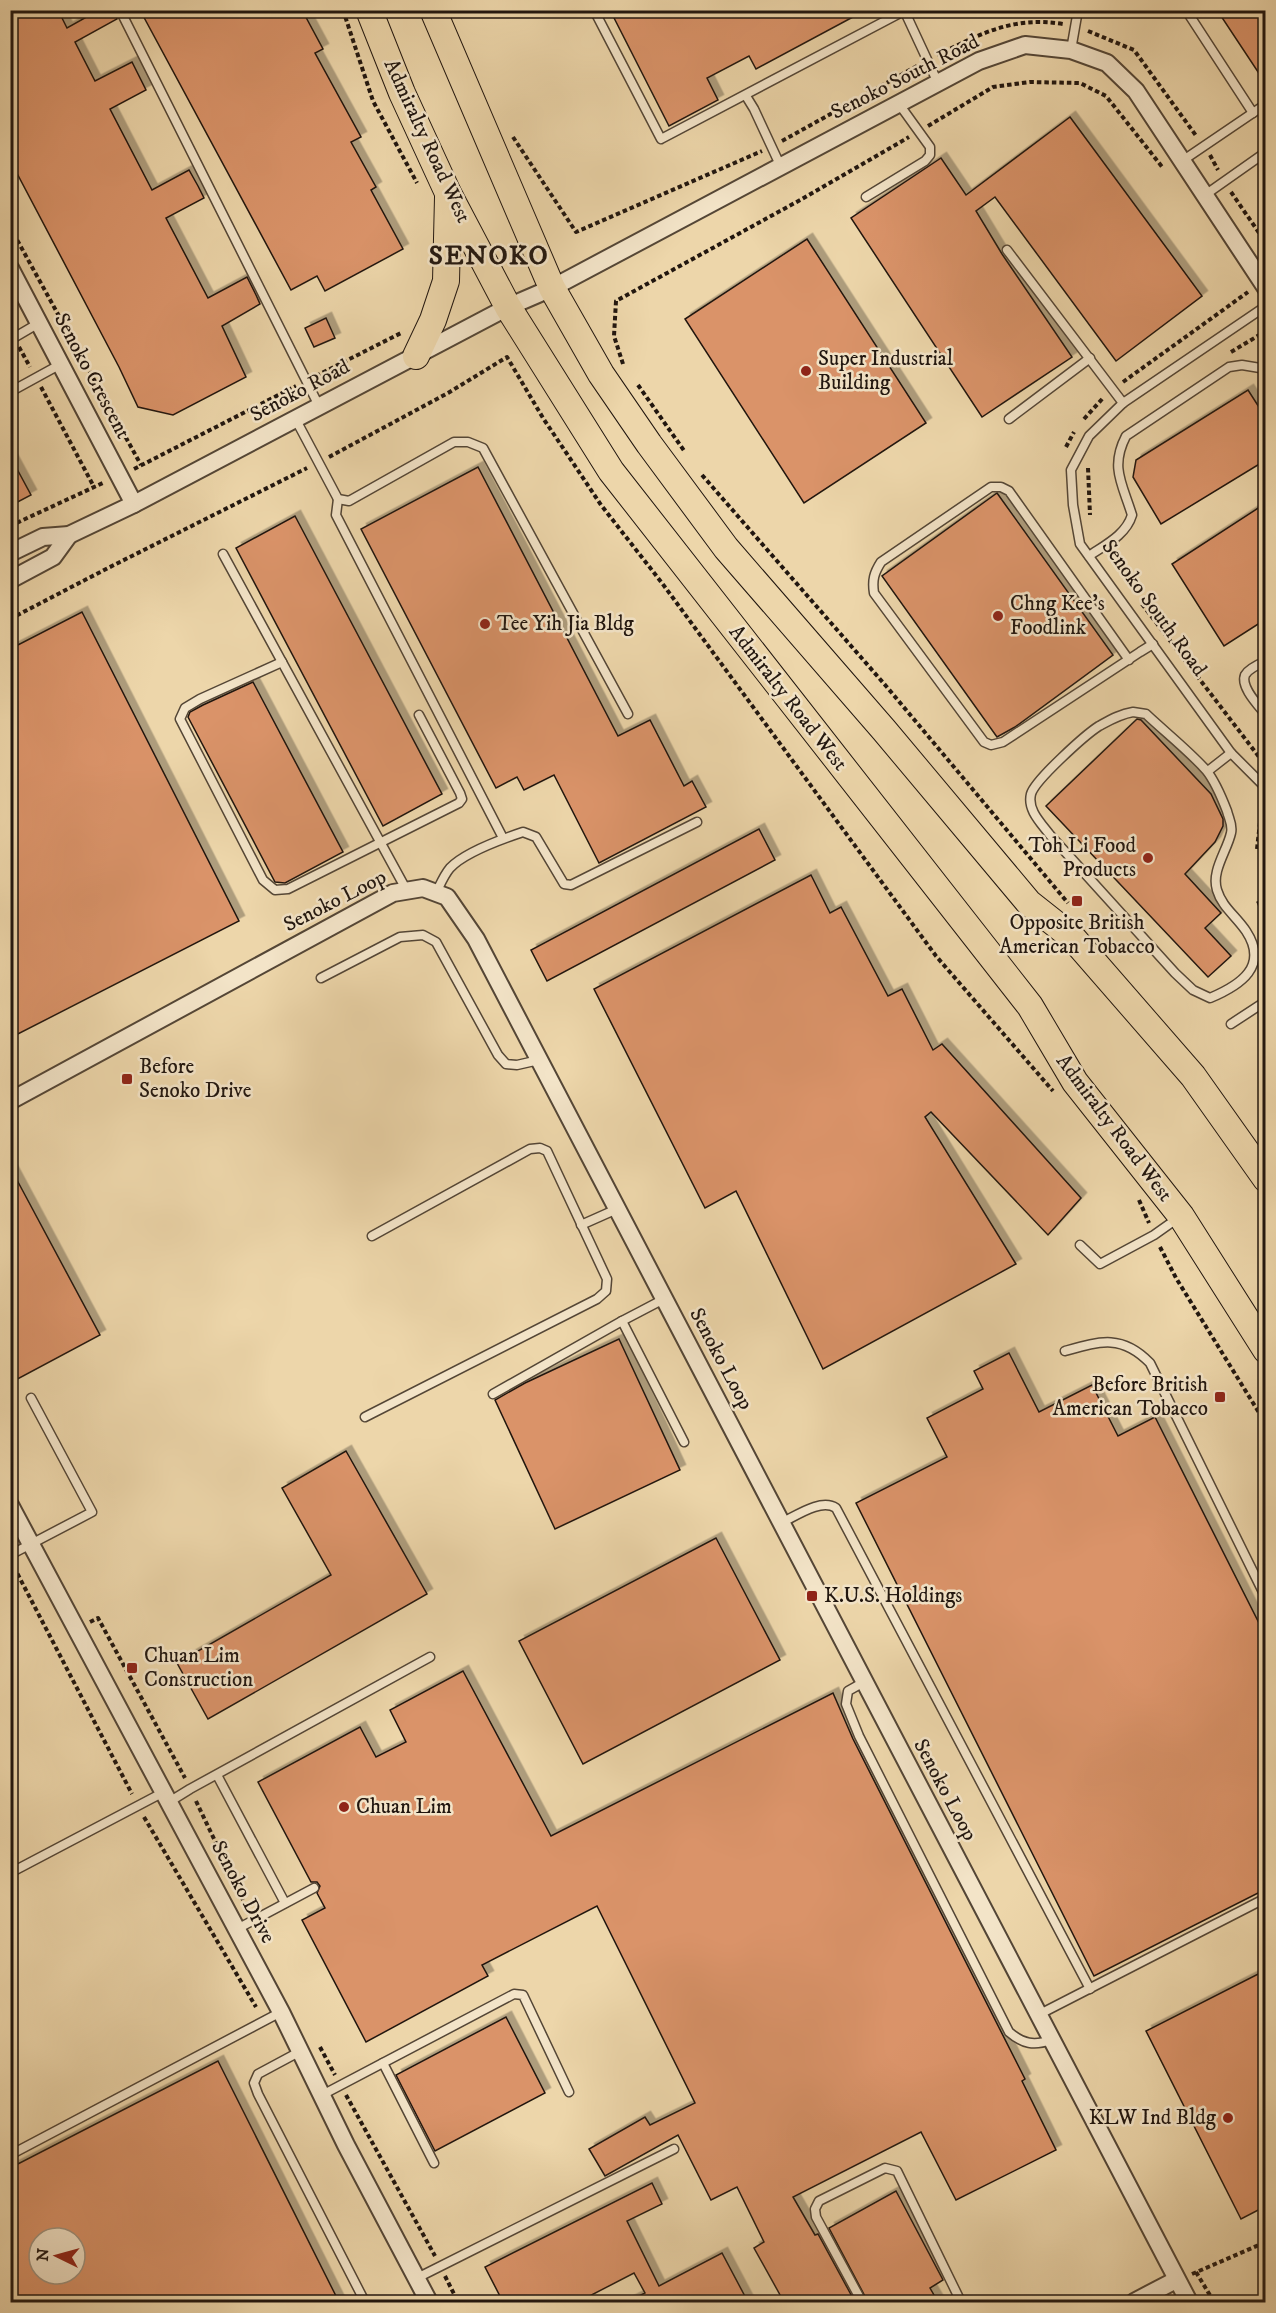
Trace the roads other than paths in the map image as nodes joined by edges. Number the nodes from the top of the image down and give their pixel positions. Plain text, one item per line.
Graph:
1 (120, 10) edge
2 (369, 10) edge
3 (433, 10) edge
4 (594, 10) edge
5 (1078, 10) edge
6 (1186, 10) edge
7 (904, 11) edge
8 (1071, 50) junction
9 (938, 83) junction
10 (746, 96) junction
11 (899, 104) junction
12 (1266, 104) edge
13 (1252, 113) junction
14 (1266, 152) edge
15 (1182, 161) junction
16 (781, 167) junction
17 (448, 193) junction
18 (1204, 195) junction
19 (866, 197) dead end
20 (1007, 250) dead end
21 (10, 268) edge
22 (552, 288) junction
23 (1266, 288) edge
24 (508, 307) junction
25 (1264, 307) edge
26 (39, 323) junction
27 (12, 339) edge
28 (416, 356) junction
29 (1090, 358) junction
30 (61, 364) junction
31 (1266, 369) edge
32 (10, 392) edge
33 (1123, 403) junction
34 (319, 406) junction
35 (1009, 418) dead end
36 (296, 420) junction
37 (338, 499) junction
38 (134, 504) junction
39 (69, 535) junction
40 (10, 553) edge
41 (223, 554) dead end
42 (1089, 556) junction
43 (10, 580) edge
44 (1153, 644) junction
45 (1129, 660) junction
46 (1266, 661) edge
47 (282, 662) junction
48 (628, 714) dead end
49 (419, 715) dead end
50 (1266, 715) edge
51 (1231, 753) junction
52 (1208, 771) junction
53 (1266, 788) edge
54 (697, 822) dead end
55 (503, 838) junction
56 (381, 843) junction
57 (1266, 857) edge
58 (407, 891) junction
59 (1266, 891) edge
60 (436, 893) junction
61 (321, 978) dead end
62 (1266, 1001) edge
63 (1231, 1024) dead end
64 (539, 1060) junction
65 (10, 1101) edge
66 (1266, 1179) edge
67 (617, 1209) junction
68 (1181, 1216) junction
69 (582, 1225) junction
70 (372, 1236) dead end
71 (1080, 1245) dead end
72 (664, 1299) junction
73 (622, 1321) junction
74 (1266, 1350) edge
75 (1065, 1351) dead end
76 (493, 1394) dead end
77 (31, 1398) dead end
78 (365, 1417) dead end
79 (684, 1442) dead end
80 (10, 1505) edge
81 (781, 1523) junction
82 (32, 1545) junction
83 (10, 1555) edge
84 (1266, 1598) edge
85 (430, 1657) dead end
86 (864, 1682) junction
87 (217, 1775) junction
88 (167, 1797) junction
89 (10, 1873) edge
90 (314, 1888) dead end
91 (1266, 1898) edge
92 (285, 1903) junction
93 (237, 1929) junction
94 (1090, 1989) junction
95 (281, 2012) junction
96 (1038, 2015) junction
97 (1051, 2040) junction
98 (299, 2052) junction
99 (383, 2062) junction
100 (569, 2092) dead end
101 (322, 2095) junction
102 (674, 2149) dead end
103 (10, 2155) edge
104 (434, 2163) dead end
105 (417, 2278) junction
106 (1176, 2280) junction
107 (364, 2302) edge
108 (429, 2302) edge
109 (862, 2302) edge
110 (961, 2302) edge
111 (1134, 2302) edge
112 (1188, 2302) edge

1 - 34 lane
2 - 17 main road, Admiralty Road West
3 - 22 main road
4 - 10 lane
5 - 8 lane
6 - 13 lane
7 - 9 lane
7 - 10 lane
8 - 9 street, Senoko South Road
8 - 15 street, Senoko South Road
9 - 11 street, Senoko South Road
10 - 16 lane
11 - 16 street, Senoko South Road
11 - 19 lane
12 - 13 lane
13 - 15 lane
14 - 18 lane
15 - 18 street, Senoko South Road
16 - 22 street, Senoko South Road
17 - 24 main road, Admiralty Road West
17 - 28 main road
18 - 23 street, Senoko South Road
20 - 29 lane
21 - 26 street, Senoko Crescent
22 - 24 street, Senoko Road
22 - 66 main road
24 - 28 street, Senoko Road
24 - 68 main road, Admiralty Road West
25 - 33 lane, Senoko South Road
26 - 27 lane
26 - 30 street, Senoko Crescent
28 - 34 street, Senoko Road
29 - 33 lane
29 - 35 lane
30 - 32 lane
30 - 38 street, Senoko Crescent
31 - 42 lane
33 - 42 lane, Senoko South Road
34 - 36 street, Senoko Road
36 - 37 lane
36 - 38 street, Senoko Road
37 - 48 lane
37 - 55 lane
38 - 39 street, Senoko Road
39 - 40 street, Senoko Road
39 - 43 street, Senoko Road
41 - 47 lane
42 - 44 lane, Senoko South Road
44 - 45 lane
44 - 51 lane, Senoko South Road
45 - 45 lane
46 - 50 lane
47 - 56 lane
47 - 56 lane
49 - 56 lane
51 - 52 lane
51 - 53 lane, Senoko South Road
52 - 52 lane
54 - 55 lane
55 - 60 lane
56 - 58 lane
57 - 59 lane
58 - 60 street, Senoko Loop
58 - 65 street, Senoko Loop
60 - 64 street, Senoko Loop
61 - 64 lane
62 - 63 lane
64 - 67 street, Senoko Loop
67 - 69 lane
67 - 72 street, Senoko Loop
68 - 71 lane
68 - 74 main road, Admiralty Road West
69 - 70 lane
69 - 78 lane
72 - 73 lane
72 - 81 street, Senoko Loop
73 - 76 lane
73 - 79 lane
75 - 84 lane
77 - 82 lane
80 - 82 street, Senoko Drive
81 - 86 street, Senoko Loop
81 - 94 lane
82 - 83 lane
82 - 88 street, Senoko Drive
85 - 87 lane
86 - 96 street, Senoko Loop
86 - 97 lane
87 - 88 lane
87 - 92 lane
88 - 89 lane
88 - 93 street, Senoko Drive
90 - 92 lane
91 - 94 lane
92 - 93 lane
93 - 95 street, Senoko Drive
94 - 96 lane
95 - 98 street, Senoko Drive
95 - 103 lane
96 - 97 street, Senoko Loop
97 - 106 street, Senoko Loop
98 - 101 street, Senoko Drive
98 - 107 lane
99 - 100 lane
99 - 101 lane
99 - 104 lane
101 - 105 street, Senoko Drive
102 - 105 lane
105 - 108 street, Senoko Drive
106 - 111 street
106 - 112 street, Senoko Loop
109 - 110 lane

